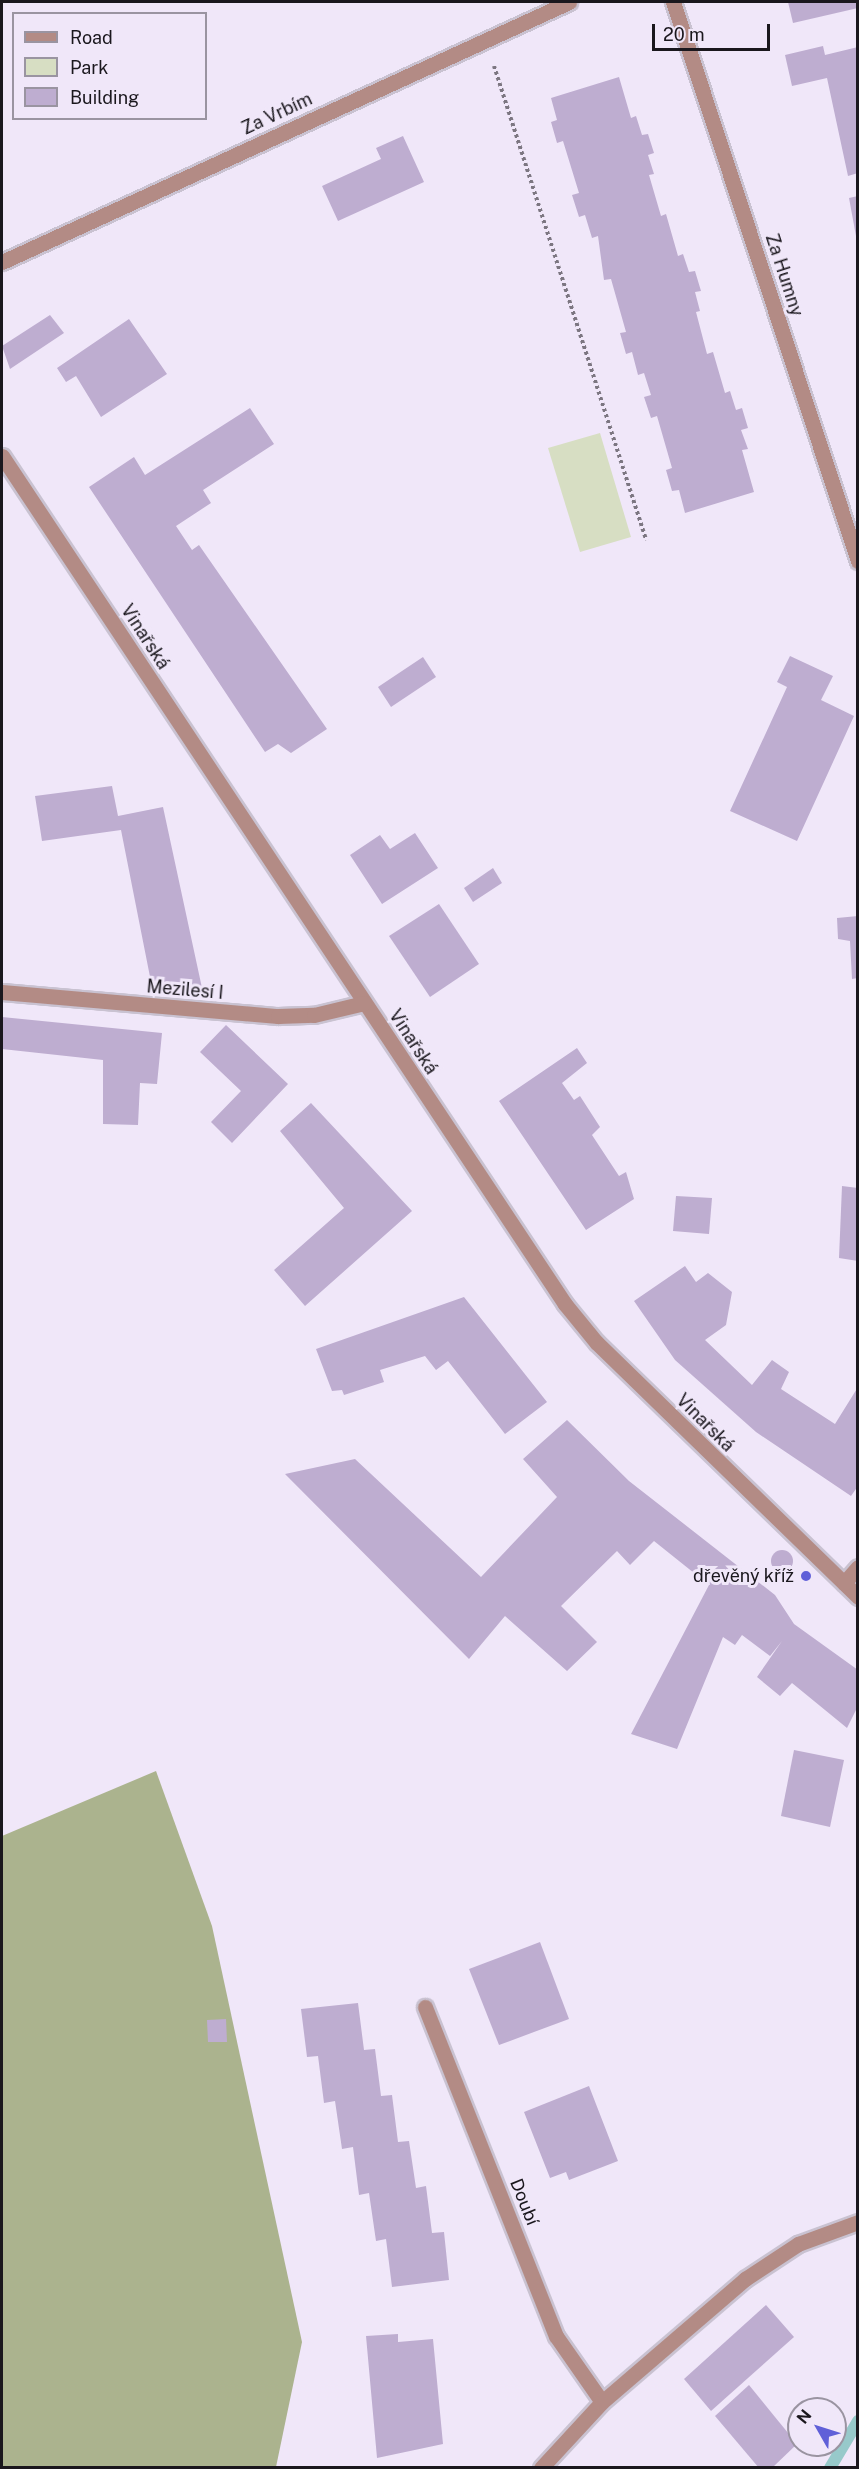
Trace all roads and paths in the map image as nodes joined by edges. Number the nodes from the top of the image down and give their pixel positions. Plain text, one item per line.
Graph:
1 (569, 2) edge
2 (673, 2) edge
3 (486, 40) junction
4 (2, 262) edge
5 (2, 456) edge
6 (646, 540) dead end
7 (858, 561) edge
8 (2, 992) edge
9 (364, 1003) junction
10 (858, 1568) edge
11 (844, 1583) junction
12 (858, 1597) edge
13 (425, 2007) dead end
14 (858, 2222) edge
15 (602, 2402) junction
16 (541, 2468) edge

1 - 3 street, Za Vrbím
2 - 7 street, Za Humny
3 - 4 street, Za Vrbím
3 - 6 path
5 - 9 street, Vinařská
8 - 9 street, Mezilesí I
9 - 11 street, Vinařská
10 - 11 street
11 - 12 street, Vinařská
13 - 15 street, Doubí
14 - 15 street
15 - 16 street

